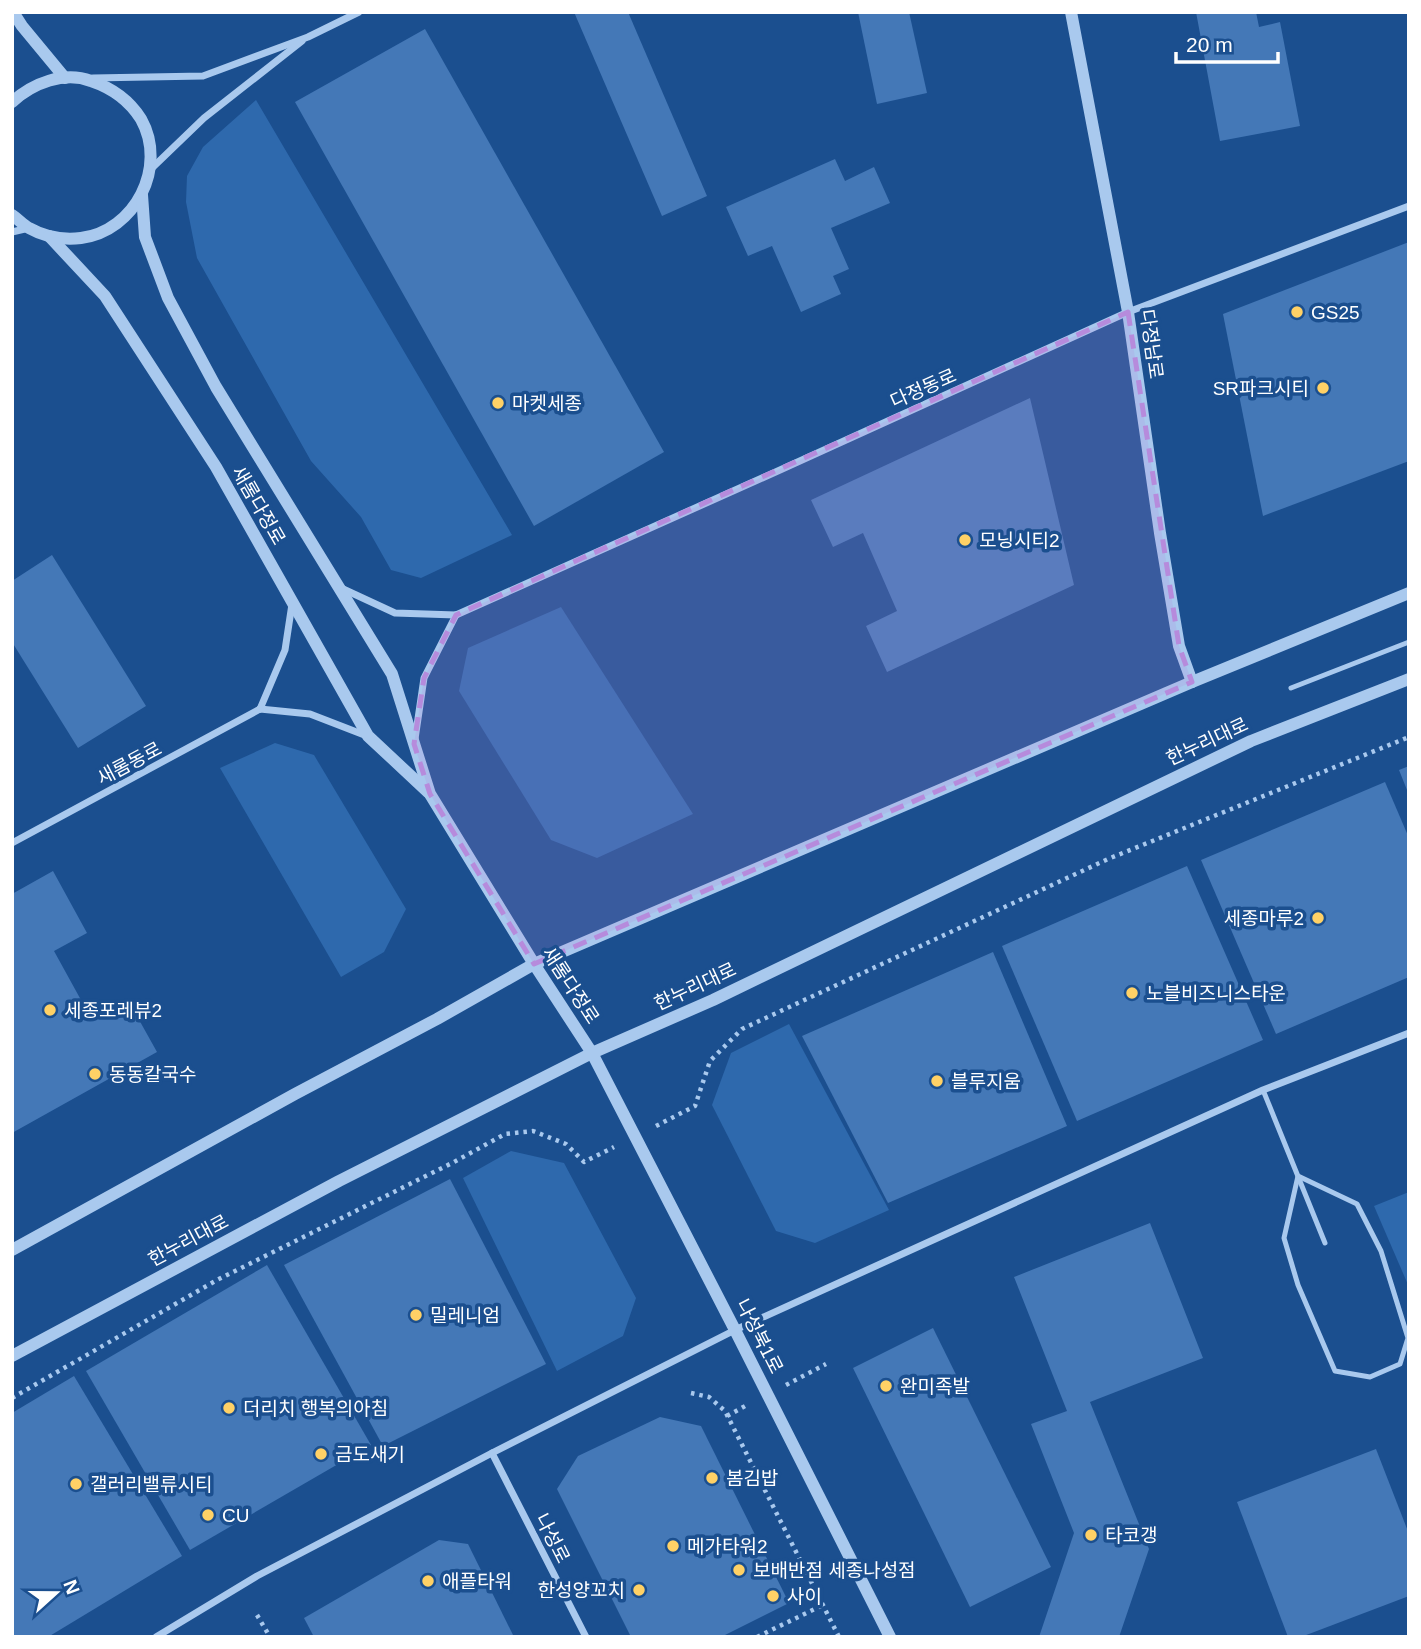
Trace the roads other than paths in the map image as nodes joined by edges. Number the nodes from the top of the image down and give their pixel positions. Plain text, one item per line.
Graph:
1 (13, 12) edge
2 (359, 12) edge
3 (1071, 12) edge
4 (308, 37) junction
5 (65, 78) junction
6 (84, 78) junction
7 (12, 102) edge
8 (150, 170) junction
9 (142, 195) junction
10 (1409, 206) edge
11 (12, 215) edge
12 (29, 228) junction
13 (12, 232) edge
14 (49, 236) junction
15 (1128, 312) junction
16 (338, 587) junction
17 (1409, 593) edge
18 (292, 602) junction
19 (456, 614) junction
20 (1409, 642) edge
21 (1409, 679) edge
22 (1192, 682) junction
23 (1291, 688) dead end
24 (260, 709) junction
25 (368, 736) junction
26 (414, 744) junction
27 (430, 794) junction
28 (12, 844) edge
29 (534, 964) junction
30 (1409, 1033) edge
31 (592, 1053) junction
32 (1263, 1090) junction
33 (1298, 1176) junction
34 (1325, 1243) dead end
35 (12, 1250) edge
36 (736, 1330) junction
37 (12, 1356) edge
38 (492, 1452) junction
39 (156, 1637) edge
40 (586, 1637) edge
41 (890, 1637) edge

1 - 5 street
2 - 4 street
3 - 15 street, 다정남로
4 - 6 street
4 - 8 street
5 - 6 street
5 - 7 street
6 - 8 street
8 - 9 street
9 - 14 street
9 - 16 street, 새롬다정로
10 - 15 street, 다정동로
11 - 12 street
12 - 13 street
12 - 14 street
14 - 18 street, 새롬다정로
15 - 19 street, 다정동로
15 - 22 street, 다정남로
16 - 19 street
16 - 26 street, 새롬다정로
17 - 22 street
18 - 24 street
18 - 25 street, 새롬다정로
19 - 26 street
20 - 23 lane
21 - 31 street, 한누리대로
22 - 29 street
24 - 25 street
24 - 28 street, 새롬동로
25 - 27 street, 새롬다정로
26 - 27 street, 새롬다정로
27 - 29 street, 새롬다정로
29 - 31 street, 새롬다정로
29 - 35 street
30 - 32 street
31 - 36 street, 나성북1로
31 - 37 street, 한누리대로
32 - 33 lane
32 - 36 street
33 - 33 lane
33 - 34 lane
36 - 38 street
36 - 41 street, 나성북1로
38 - 39 street
38 - 40 street, 나성로

